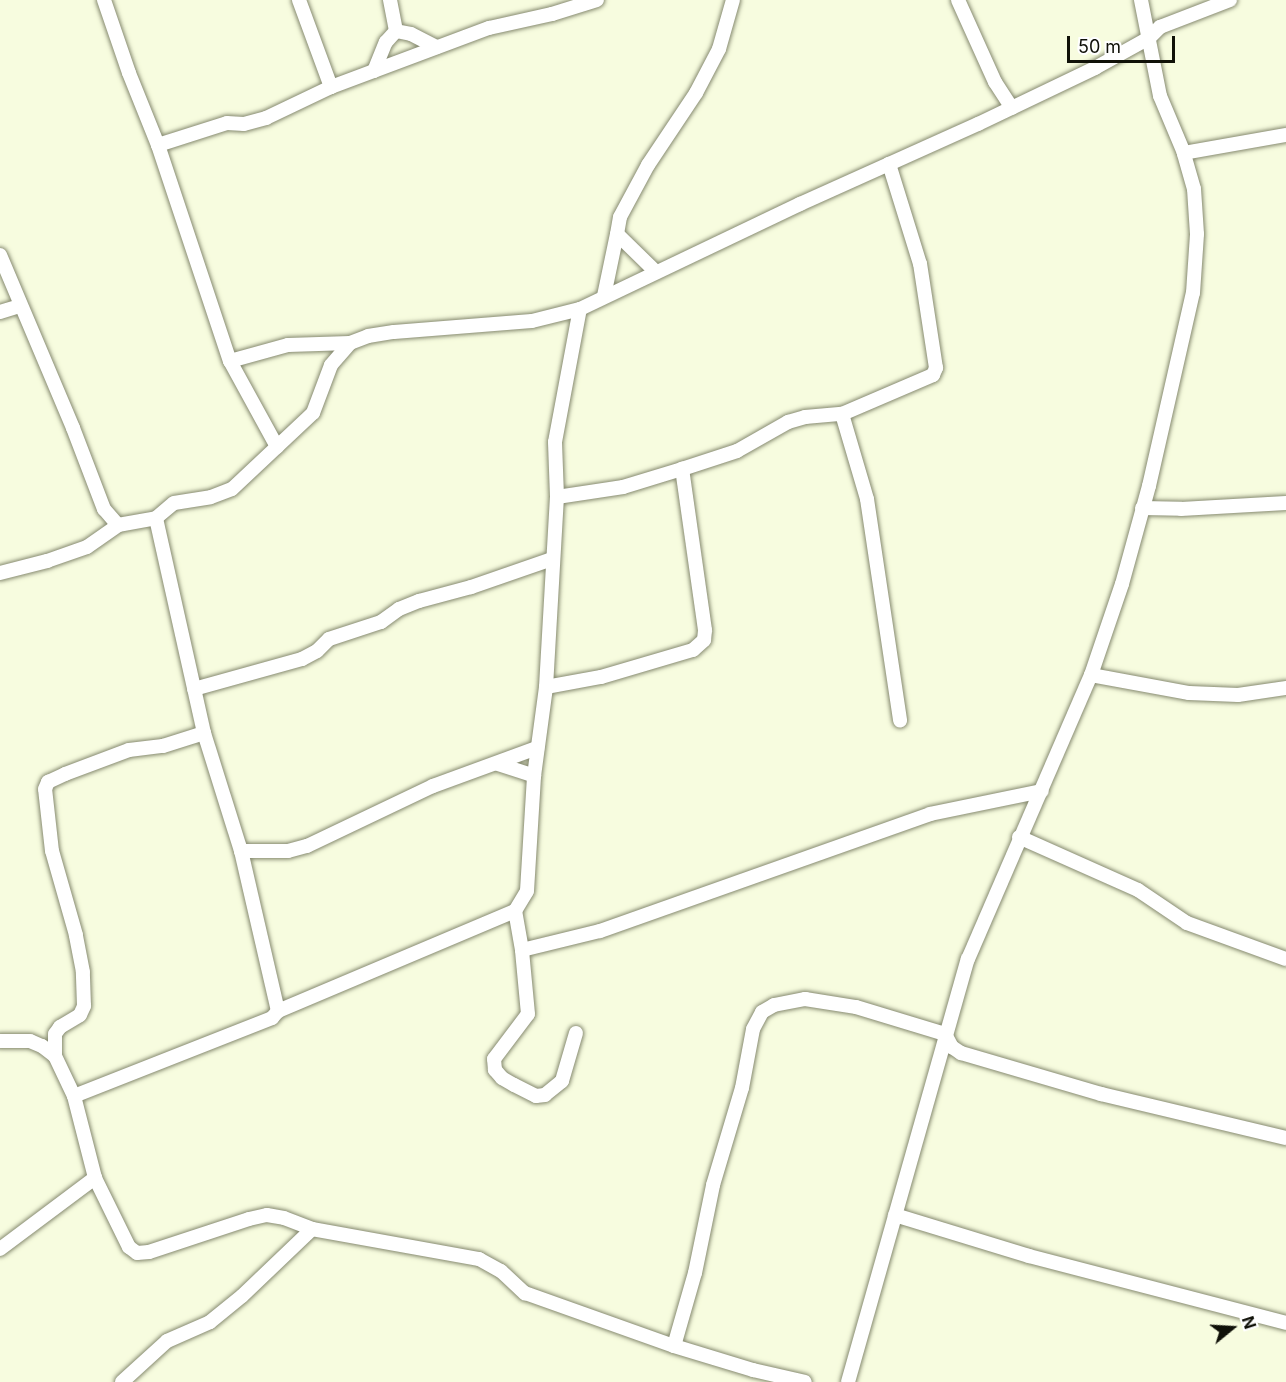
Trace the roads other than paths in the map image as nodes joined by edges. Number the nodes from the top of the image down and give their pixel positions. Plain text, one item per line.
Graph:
1 (104, 0) edge
2 (299, 0) edge
3 (390, 0) edge
4 (559, 0) edge
5 (733, 0) edge
6 (958, 0) edge
7 (1141, 0) edge
8 (1230, 0) edge
9 (588, 1) edge
10 (552, 14) junction
11 (396, 31) junction
12 (1149, 38) junction
13 (437, 47) junction
14 (374, 71) junction
15 (331, 87) junction
16 (1012, 108) junction
17 (1286, 135) edge
18 (158, 145) junction
19 (1184, 153) junction
20 (890, 164) junction
21 (617, 234) junction
22 (0, 255) edge
23 (656, 272) junction
24 (604, 296) junction
25 (20, 306) junction
26 (580, 309) junction
27 (0, 312) edge
28 (350, 343) junction
29 (230, 361) junction
30 (842, 414) junction
31 (277, 447) junction
32 (682, 469) junction
33 (557, 496) junction
34 (1286, 503) edge
35 (1142, 508) junction
36 (104, 509) junction
37 (156, 518) junction
38 (118, 525) junction
39 (101, 536) junction
40 (552, 559) junction
41 (1, 570) edge
42 (1091, 675) junction
43 (546, 687) junction
44 (1286, 688) edge
45 (194, 689) junction
46 (900, 721) dead end
47 (204, 733) junction
48 (537, 748) junction
49 (498, 764) junction
50 (534, 776) junction
51 (1042, 791) junction
52 (1019, 837) junction
53 (241, 851) junction
54 (516, 911) junction
55 (522, 950) junction
56 (1286, 959) edge
57 (278, 1011) junction
58 (576, 1034) dead end
59 (945, 1034) junction
60 (0, 1041) edge
61 (55, 1056) junction
62 (74, 1096) junction
63 (1286, 1138) edge
64 (95, 1178) junction
65 (895, 1215) junction
66 (312, 1229) junction
67 (0, 1250) edge
68 (1286, 1323) edge
69 (674, 1346) junction
70 (122, 1382) edge
71 (805, 1382) edge
72 (848, 1382) edge

1 - 18 street
2 - 15 street
3 - 11 street
4 - 10 street
5 - 21 street
6 - 16 street
7 - 12 street
8 - 12 street
9 - 10 street
10 - 13 street
11 - 13 street
11 - 14 street
12 - 16 street
12 - 19 street
13 - 14 street
14 - 15 street
15 - 18 street
16 - 20 street
17 - 19 street
18 - 29 street
19 - 35 street
20 - 23 street
20 - 30 street
21 - 23 street
21 - 24 street
22 - 25 street
23 - 24 street
24 - 26 street
25 - 27 street
25 - 36 street
26 - 28 street
26 - 33 street
28 - 29 street
28 - 31 street
29 - 31 street
30 - 32 street
30 - 46 street
31 - 37 street
32 - 33 street
32 - 43 street
33 - 40 street
34 - 35 street
35 - 42 street
36 - 38 street
36 - 39 street
37 - 38 street
37 - 45 street
38 - 39 street
39 - 41 street
40 - 43 street
40 - 45 street
42 - 44 street
42 - 51 street
43 - 48 street
45 - 47 street
47 - 53 street
47 - 61 street
48 - 49 street
48 - 50 street
49 - 50 street
49 - 53 street
50 - 54 street
51 - 52 street
51 - 55 street
52 - 56 street
52 - 59 street
53 - 57 street
54 - 55 street
54 - 57 street
55 - 58 street
57 - 62 street
59 - 63 street
59 - 65 street
59 - 69 street
60 - 61 street
61 - 62 street
62 - 64 street
64 - 66 street
64 - 67 street
65 - 68 street
65 - 72 street
66 - 69 street
66 - 70 street
69 - 71 street

